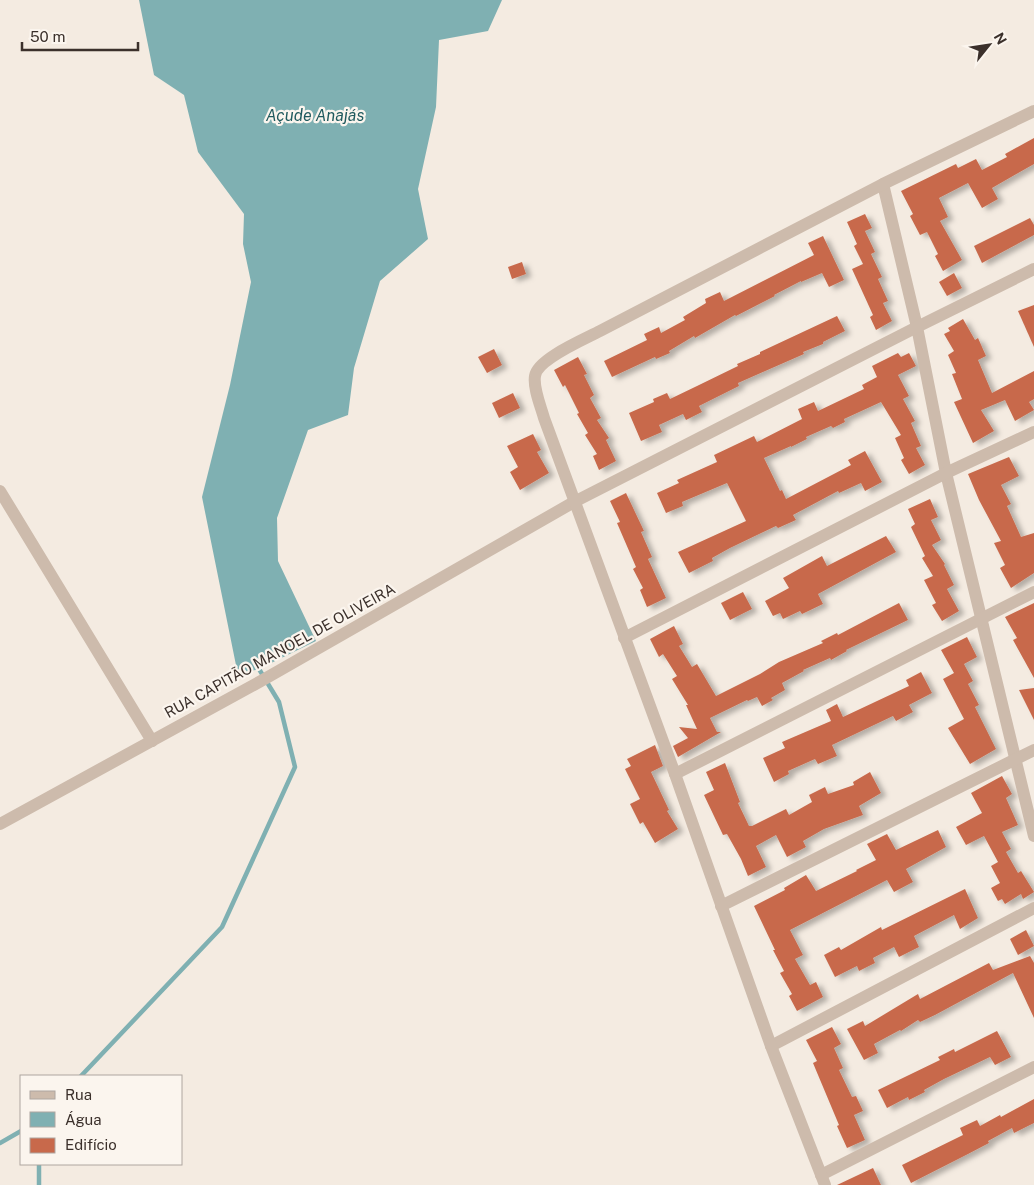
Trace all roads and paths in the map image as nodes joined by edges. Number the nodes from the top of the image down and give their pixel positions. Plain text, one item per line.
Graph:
1 (1034, 111) edge
2 (883, 184) junction
3 (1034, 269) edge
4 (917, 327) junction
5 (1034, 432) edge
6 (946, 473) junction
7 (0, 491) edge
8 (574, 502) junction
9 (1034, 592) edge
10 (981, 620) junction
11 (624, 638) junction
12 (152, 741) junction
13 (1034, 750) edge
14 (1016, 759) junction
15 (674, 774) junction
16 (0, 824) edge
17 (1034, 836) edge
18 (721, 906) junction
19 (1034, 908) edge
20 (771, 1046) junction
21 (1034, 1067) edge
22 (823, 1180) edge

1 - 2 street
2 - 4 street
2 - 8 street
3 - 4 street, RUA CAPITÃO MANOEL DE OLIVEIRA
4 - 6 street
4 - 8 street, RUA CAPITÃO MANOEL DE OLIVEIRA
5 - 6 street
6 - 10 street
6 - 11 street
7 - 12 street
8 - 11 street
8 - 12 street, RUA CAPITÃO MANOEL DE OLIVEIRA
9 - 10 street
10 - 14 street
10 - 15 street
11 - 15 street
12 - 16 street, RUA CAPITÃO MANOEL DE OLIVEIRA
13 - 14 street
14 - 17 street
14 - 18 street
15 - 18 street
18 - 20 street
19 - 20 street
20 - 22 street
21 - 22 street

